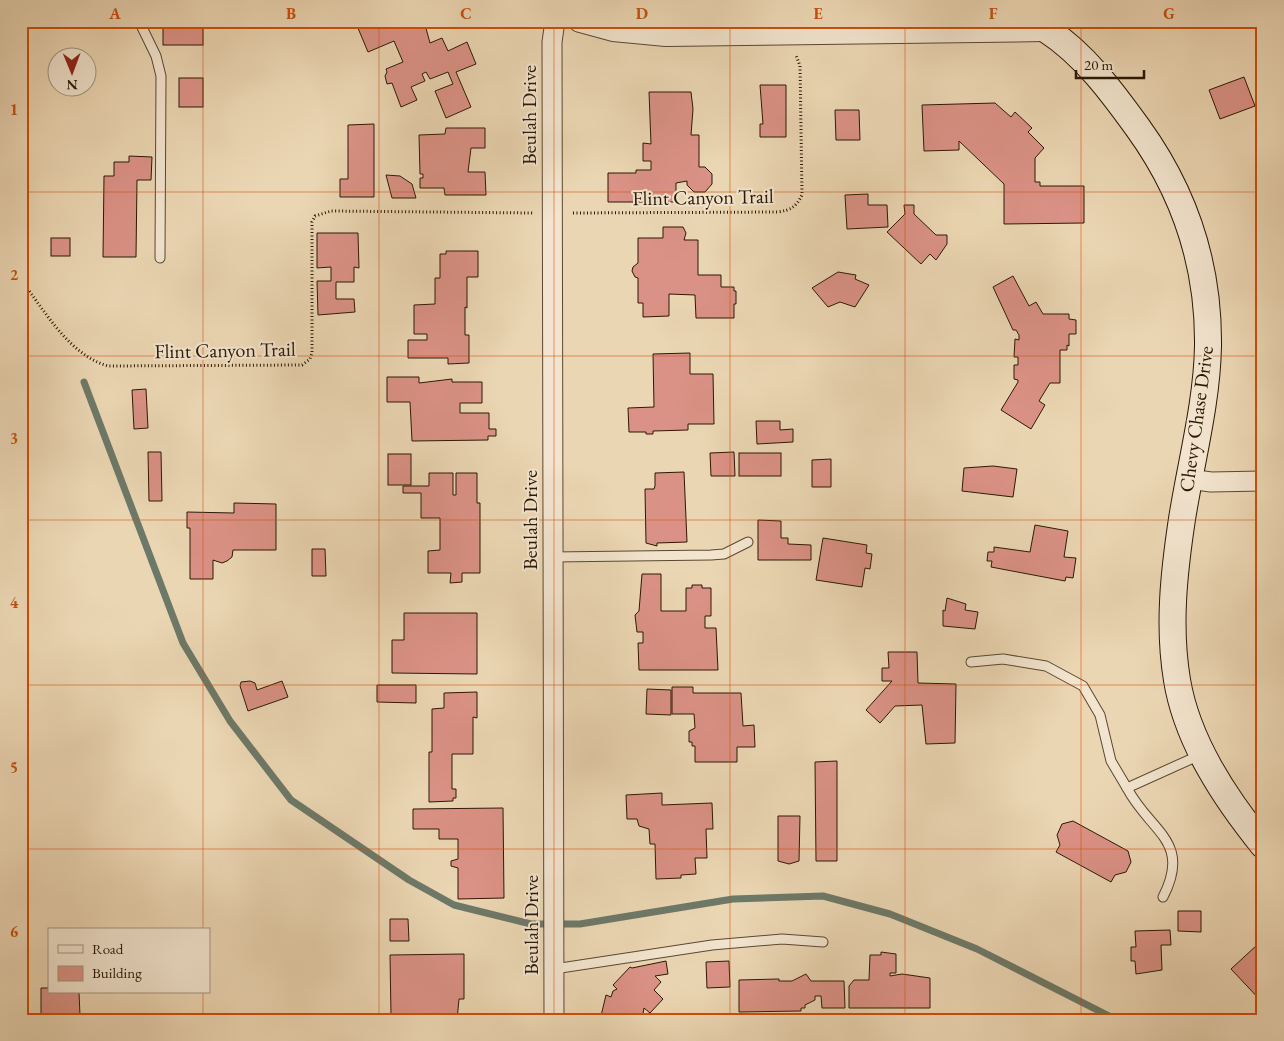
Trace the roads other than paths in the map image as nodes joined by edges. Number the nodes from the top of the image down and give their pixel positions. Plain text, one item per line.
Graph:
1 (138, 21) edge
2 (555, 21) edge
3 (580, 21) edge
4 (1047, 25) edge
5 (160, 258) dead end
6 (1189, 479) junction
7 (1263, 481) edge
8 (748, 542) dead end
9 (553, 557) junction
10 (971, 662) dead end
11 (1202, 753) junction
12 (1127, 788) junction
13 (1263, 845) edge
14 (1163, 897) dead end
15 (823, 942) dead end
16 (554, 969) junction
17 (554, 1020) edge

1 - 5 lane
2 - 9 street, Beulah Drive
3 - 4 street
4 - 6 main road, Chevy Chase Drive
6 - 7 street
6 - 11 main road, Chevy Chase Drive
8 - 9 lane
9 - 16 street, Beulah Drive
10 - 12 lane
11 - 12 lane
11 - 13 main road, Chevy Chase Drive
12 - 14 lane
15 - 16 lane
16 - 17 street, Beulah Drive

